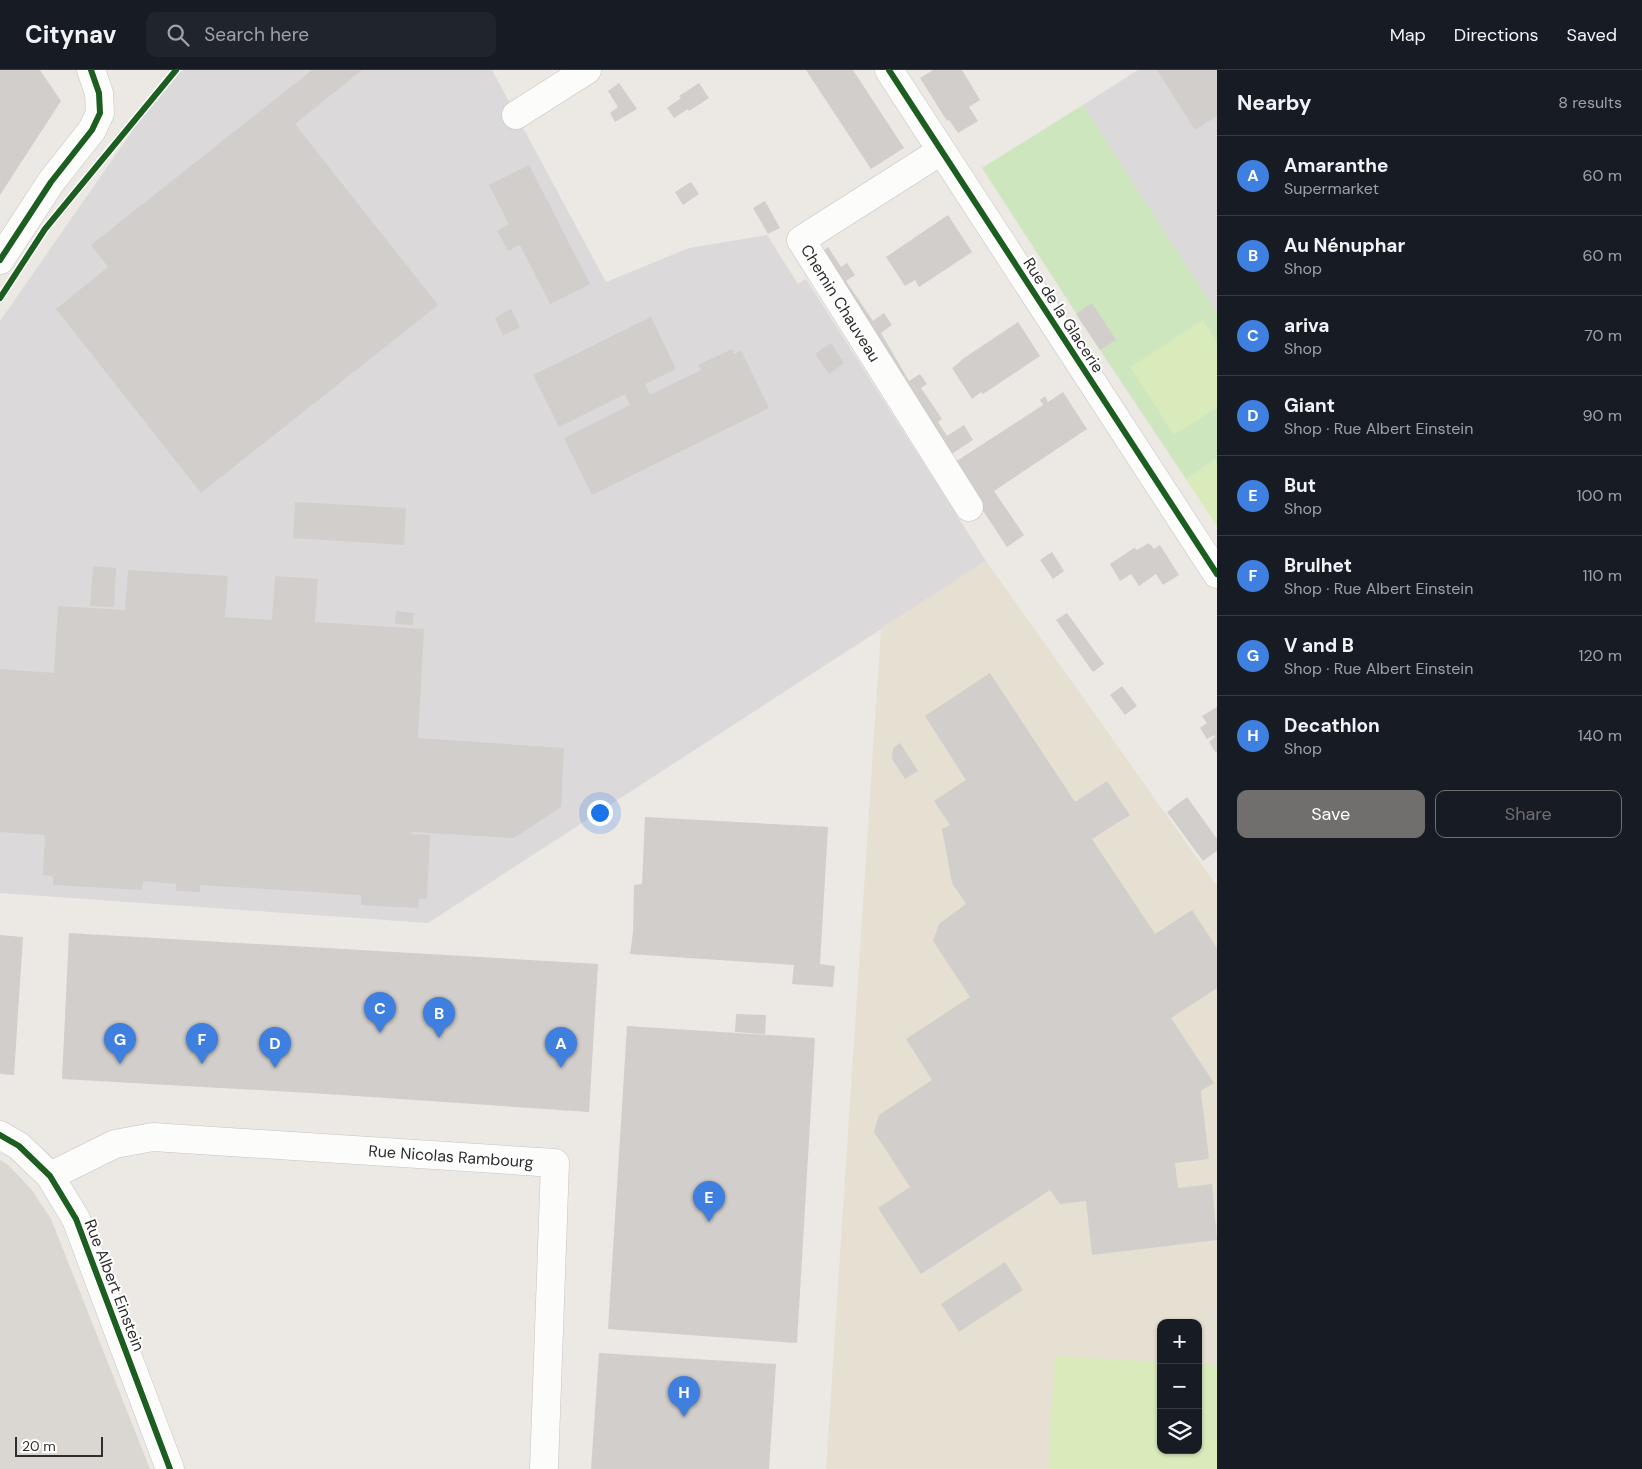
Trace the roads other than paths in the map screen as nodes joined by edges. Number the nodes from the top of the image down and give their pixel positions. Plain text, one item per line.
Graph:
1 (91, 70) edge
2 (587, 70) edge
3 (889, 70) edge
4 (516, 115) dead end
5 (941, 151) junction
6 (0, 260) edge
7 (969, 507) dead end
8 (1217, 574) edge
9 (0, 1135) edge
10 (50, 1176) junction
11 (170, 1469) edge
12 (544, 1469) edge

1 - 6 street
2 - 4 street
3 - 5 street, Rue de la Glacerie
5 - 7 street, Chemin Chauveau
5 - 8 street, Rue de la Glacerie
9 - 10 street, Rue Albert Einstein
10 - 11 street, Rue Albert Einstein
10 - 12 street, Rue Nicolas Rambourg

